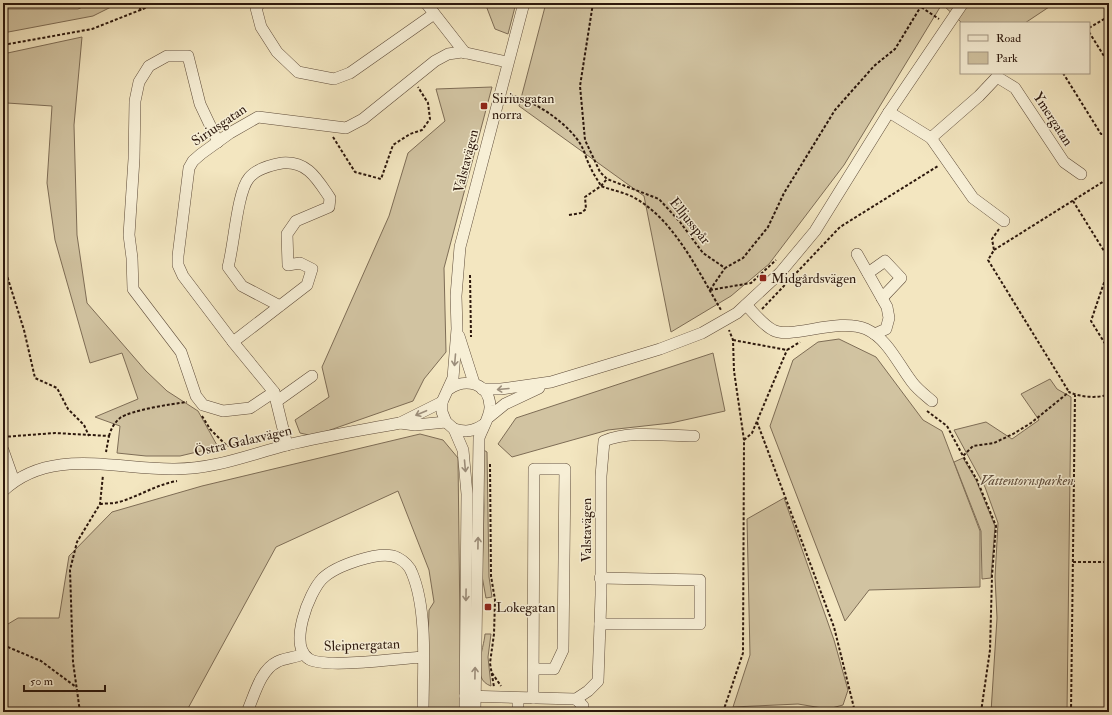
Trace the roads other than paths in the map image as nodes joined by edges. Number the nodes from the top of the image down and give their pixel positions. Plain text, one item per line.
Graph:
1 (260, 3) edge
2 (426, 3) edge
3 (524, 3) edge
4 (963, 3) edge
5 (434, 14) junction
6 (466, 53) junction
7 (507, 62) junction
8 (889, 112) junction
9 (931, 138) junction
10 (218, 142) junction
11 (1081, 174) dead end
12 (1004, 221) road end
13 (857, 254) dead end
14 (868, 273) junction
15 (882, 298) junction
16 (746, 305) junction
17 (280, 306) junction
18 (457, 329) junction
19 (875, 334) junction
20 (233, 342) junction
21 (312, 376) dead end
22 (551, 382) junction
23 (478, 386) junction
24 (448, 389) junction
25 (276, 396) junction
26 (932, 401) dead end
27 (442, 402) junction
28 (486, 421) junction
29 (400, 423) junction
30 (450, 425) junction
31 (694, 436) dead end
32 (287, 445) junction
33 (3, 450) edge
34 (14, 481) junction
35 (3, 491) edge
36 (600, 578) junction
37 (600, 624) junction
38 (303, 654) junction
39 (423, 657) junction
40 (533, 669) junction
41 (470, 696) junction
42 (518, 698) junction
43 (533, 698) junction
44 (576, 699) junction
45 (247, 712) edge
46 (423, 712) edge
47 (465, 712) edge
48 (475, 712) edge
49 (518, 712) edge
50 (583, 712) edge

1 - 5 street
2 - 5 street
3 - 7 street, Valstavägen
4 - 8 street
5 - 6 street
6 - 7 street, Siriusgatan
6 - 10 street, Siriusgatan
7 - 18 street, Valstavägen
8 - 9 street
8 - 16 street
9 - 11 street, Ymergatan
9 - 12 street
10 - 20 street, Siriusgatan
10 - 25 street
13 - 14 street
14 - 15 street
14 - 15 street
15 - 19 street
16 - 19 street
16 - 22 street
17 - 17 street
17 - 20 street
18 - 23 street, Valstavägen
18 -> 24 street, Valstavägen
19 - 26 street
20 - 25 street, Siriusgatan
21 - 25 street
22 -> 23 street
22 - 28 street
23 - 24 street
23 - 28 street, Valstavägen
24 - 27 street, Valstavägen
25 - 32 street, Siriusgatan
27 -> 29 street, Östra Galaxvägen
27 - 30 street, Valstavägen
28 - 30 street
41 -> 28 street, Valstavägen
29 - 30 street, Östra Galaxvägen
29 - 32 street, Östra Galaxvägen
30 -> 41 street, Valstavägen
31 - 36 street, Valstavägen
32 - 34 street, Östra Galaxvägen
33 - 34 street
34 - 35 street, Östra Galaxvägen
36 - 37 street, Valstavägen
36 - 37 street
37 - 44 street, Valstavägen
38 - 39 street, Sleipnergatan
38 - 39 street, Sleipnergatan
38 - 45 street, Sleipnergatan
39 - 46 street, Sleipnergatan
40 - 40 street
40 - 43 street
41 - 42 street
41 - 47 street, Valstavägen
41 - 48 street, Valstavägen
42 - 43 street
42 - 49 street
43 - 44 street
44 - 50 street

